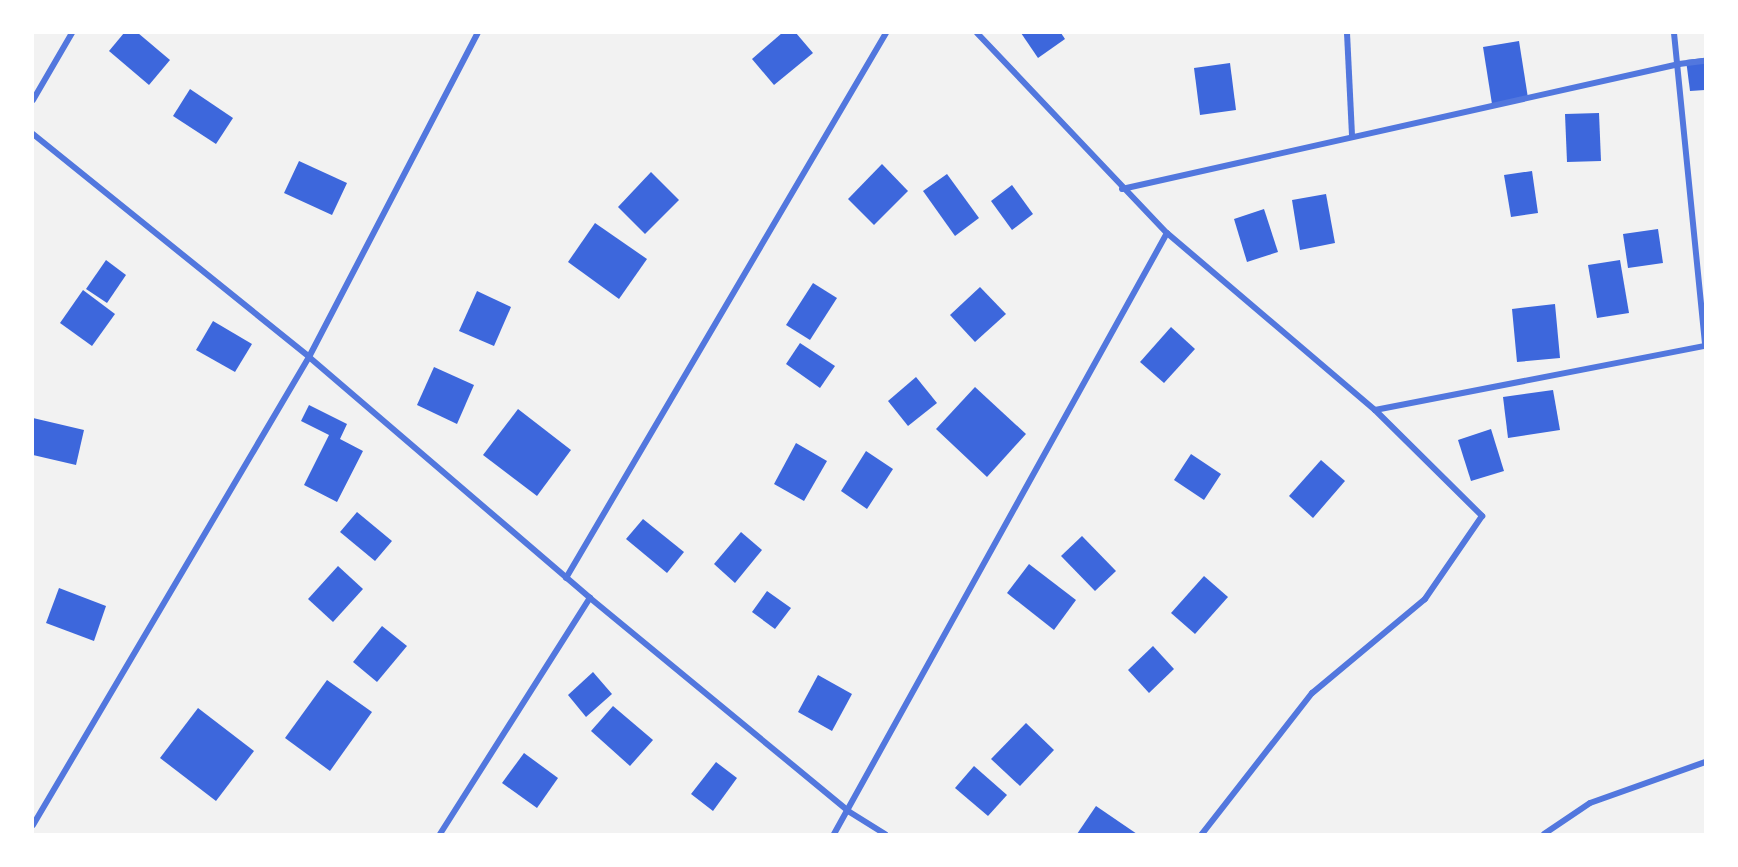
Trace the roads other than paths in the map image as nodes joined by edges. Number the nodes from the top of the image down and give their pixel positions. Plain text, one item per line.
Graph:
1 (72, 33) edge
2 (478, 33) edge
3 (886, 33) edge
4 (977, 33) edge
5 (1347, 33) edge
6 (1674, 33) edge
7 (1705, 61) edge
8 (1679, 64) junction
9 (33, 100) edge
10 (33, 134) edge
11 (1352, 137) junction
12 (1122, 189) junction
13 (1167, 233) junction
14 (1705, 344) edge
15 (309, 357) junction
16 (1375, 410) junction
17 (566, 578) junction
18 (590, 598) junction
19 (1705, 762) edge
20 (848, 811) junction
21 (33, 825) edge
22 (440, 834) edge
23 (834, 834) edge
24 (885, 834) edge
25 (1202, 834) edge
26 (1544, 834) edge

1 - 9 street
2 - 15 street
3 - 17 street
4 - 12 street
5 - 11 street
6 - 8 street
7 - 8 street
8 - 11 street
8 - 14 street
10 - 15 street
11 - 12 street
12 - 13 street
13 - 16 street
13 - 20 street
14 - 16 street
15 - 17 street
15 - 21 street
16 - 25 street
17 - 18 street
18 - 20 street
18 - 22 street
19 - 26 street
20 - 23 street
20 - 24 street

